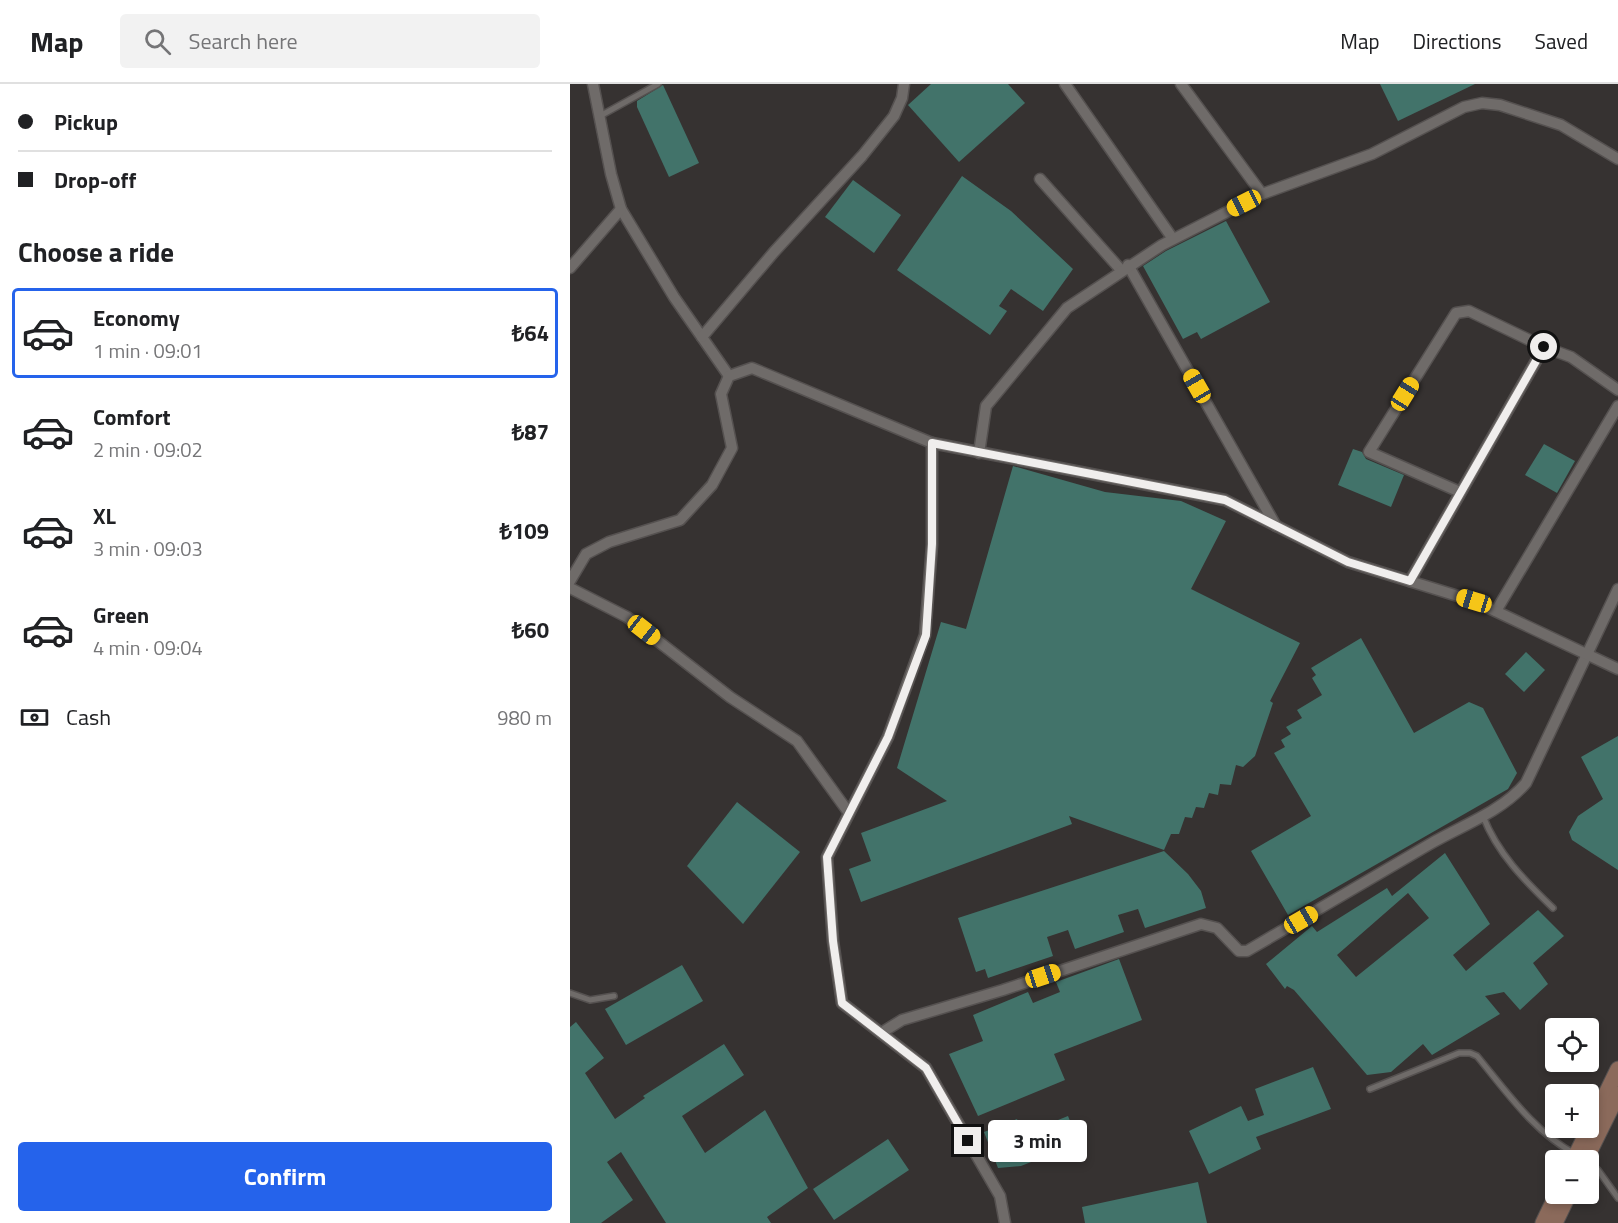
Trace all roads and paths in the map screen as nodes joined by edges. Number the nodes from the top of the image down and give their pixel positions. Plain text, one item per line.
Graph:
1 (593, 84) edge
2 (658, 84) edge
3 (904, 84) edge
4 (1065, 84) edge
5 (1181, 84) edge
6 (600, 116) junction
7 (1618, 159) edge
8 (1040, 179) dead end
9 (1262, 194) junction
10 (621, 209) junction
11 (1173, 239) junction
12 (570, 268) edge
13 (1125, 268) junction
14 (702, 337) junction
15 (1544, 347) junction
16 (729, 376) junction
17 (1618, 390) edge
18 (1618, 406) edge
19 (932, 443) junction
20 (979, 453) junction
21 (1460, 492) junction
22 (1276, 526) junction
23 (570, 581) edge
24 (1410, 581) junction
25 (570, 588) edge
26 (1618, 589) edge
27 (1496, 611) junction
28 (1588, 656) junction
29 (1618, 669) edge
30 (849, 813) junction
31 (1483, 816) junction
32 (1553, 908) dead end
33 (570, 993) edge
34 (614, 996) dead end
35 (881, 1033) junction
36 (1618, 1069) edge
37 (1370, 1089) dead end
38 (1618, 1094) edge
39 (1567, 1150) edge
40 (1587, 1150) edge
41 (1588, 1150) edge
42 (1599, 1171) edge
43 (1618, 1198) edge
44 (1552, 1204) edge
45 (1564, 1204) edge
46 (1005, 1223) edge
47 (1543, 1223) edge
48 (1555, 1223) edge

1 - 6 street
2 - 6 lane
3 - 14 street
4 - 11 street
5 - 9 street
6 - 10 street
7 - 9 street
8 - 13 street
9 - 11 street
10 - 12 street
10 - 14 street
11 - 13 street
13 - 20 street
13 - 22 street
14 - 16 street
15 - 17 street
15 - 21 street
15 - 21 street
16 - 19 street
16 - 23 street
18 - 27 street
19 - 20 street
19 - 30 street
20 - 22 street
21 - 24 street
22 - 24 street
24 - 27 street
25 - 30 street
26 - 28 street
27 - 28 street
28 - 29 street
28 - 31 street
30 - 35 street
31 - 32 lane
31 - 35 street
33 - 34 lane
35 - 46 street
36 - 40 street
37 - 39 lane
38 - 41 street
42 - 43 lane
44 - 47 street
45 - 48 street

